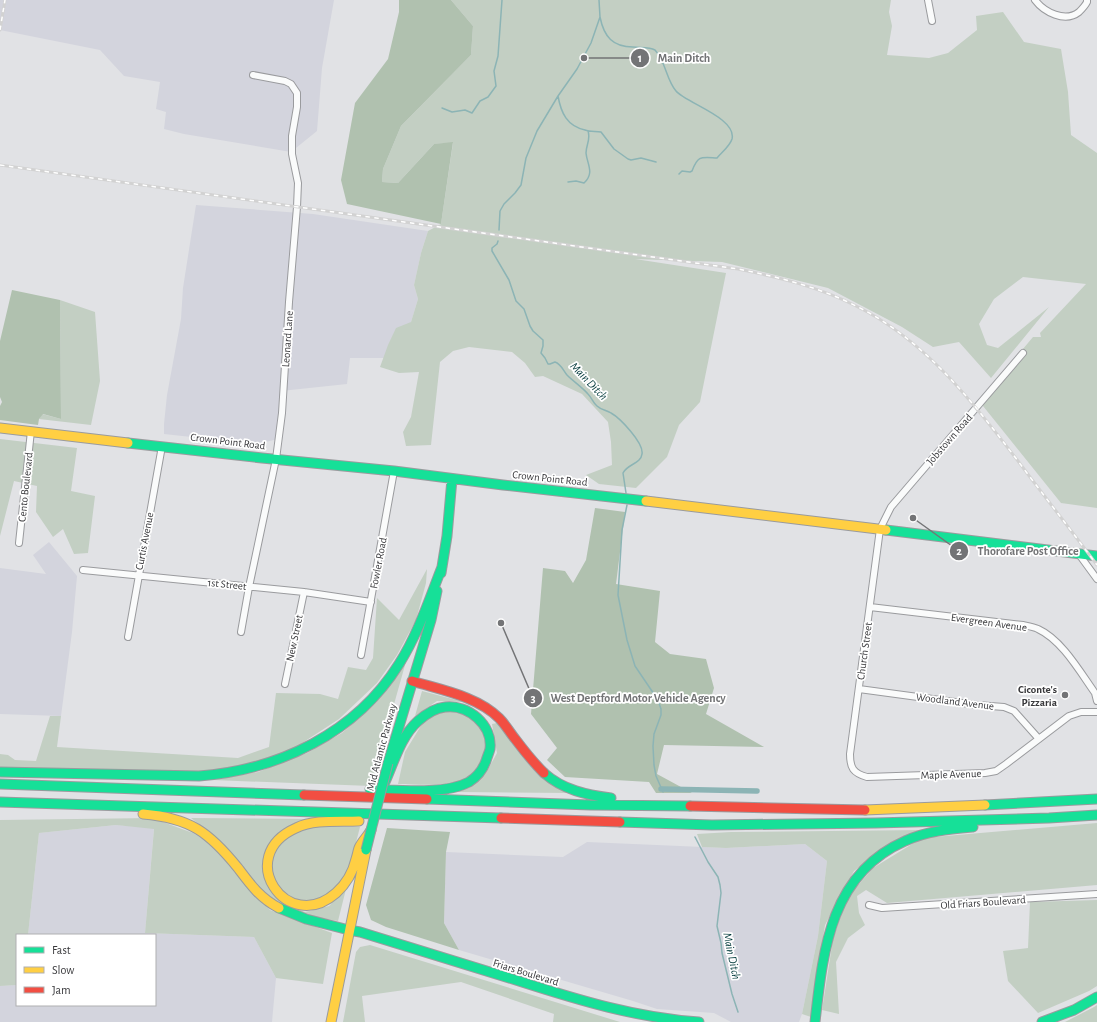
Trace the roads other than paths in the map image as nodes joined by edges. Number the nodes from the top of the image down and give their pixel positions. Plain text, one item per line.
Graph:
1 (928, 0) edge
2 (1035, 0) edge
3 (1088, 0) edge
4 (932, 21) dead end
5 (253, 75) dead end
6 (1023, 352) dead end
7 (0, 428) edge
8 (31, 431) junction
9 (162, 446) junction
10 (276, 459) junction
11 (394, 470) junction
12 (452, 479) junction
13 (880, 530) junction
14 (19, 542) dead end
15 (1078, 553) junction
16 (1097, 556) edge
17 (442, 567) junction
18 (83, 570) dead end
19 (138, 575) junction
20 (1097, 578) edge
21 (249, 587) junction
22 (304, 592) junction
23 (371, 602) junction
24 (870, 607) junction
25 (241, 632) dead end
26 (128, 637) dead end
27 (361, 655) dead end
28 (412, 681) junction
29 (285, 684) dead end
30 (859, 689) junction
31 (1097, 701) edge
32 (1097, 705) edge
33 (1097, 712) edge
34 (1039, 739) junction
35 (391, 763) junction
36 (854, 771) joint
37 (0, 772) edge
38 (0, 784) edge
39 (73, 787) junction
40 (1097, 799) edge
41 (0, 802) edge
42 (0, 808) edge
43 (804, 808) junction
44 (1097, 815) edge
45 (1049, 818) junction
46 (676, 824) junction
47 (363, 849) junction
48 (1097, 894) edge
49 (869, 905) dead end
50 (349, 930) junction
51 (1097, 997) edge
52 (331, 1022) edge
53 (699, 1022) edge
54 (815, 1022) edge
55 (1042, 1022) edge

1 - 4 street
2 - 3 street
5 - 10 street, Leonard Lane
6 - 13 street, Jobstown Road
7 - 8 main road, Crown Point Road
8 - 9 main road, Crown Point Road
8 - 14 street, Cento Boulevard
9 - 10 main road, Crown Point Road
9 - 19 street, Curtis Avenue
10 - 11 main road, Crown Point Road
10 - 21 street, Leonard Lane
11 - 12 main road, Crown Point Road
11 - 23 street, Fowler Road
12 - 13 main road, Crown Point Road
12 - 17 main road, Mid Atlantic Parkway
13 - 15 main road, Crown Point Road
13 - 24 street, Church Street
15 - 16 main road, Crown Point Road
15 - 20 street
17 - 28 main road, Mid Atlantic Parkway
17 - 37 main road
18 - 19 street, 1st Street
19 - 21 street, 1st Street
19 - 26 street, Curtis Avenue
21 - 22 street, 1st Street
21 - 25 street, Leonard Lane
22 - 23 street, 1st Street
22 - 29 street, New Street
23 - 27 street, Fowler Road
24 - 30 street, Church Street
24 - 31 street, Evergreen Avenue
28 - 35 main road, Mid Atlantic Parkway
28 - 43 main road
30 - 34 street, Woodland Avenue
30 - 36 street, Church Street
32 - 33 street
33 - 34 street, Maple Avenue
34 - 36 street, Maple Avenue
35 - 39 main road
35 - 47 main road, Mid Atlantic Parkway, bridge
38 - 39 main road
39 - 43 main road
40 - 43 main road
41 - 46 main road
42 - 50 main road, Friars Boulevard
44 - 45 main road
45 - 46 main road
45 - 54 main road
46 - 47 main road
47 - 50 main road, Mid Atlantic Parkway
48 - 49 street, Old Friars Boulevard
50 - 52 main road, Mid Atlantic Parkway
50 - 53 main road, Friars Boulevard
51 - 55 main road

